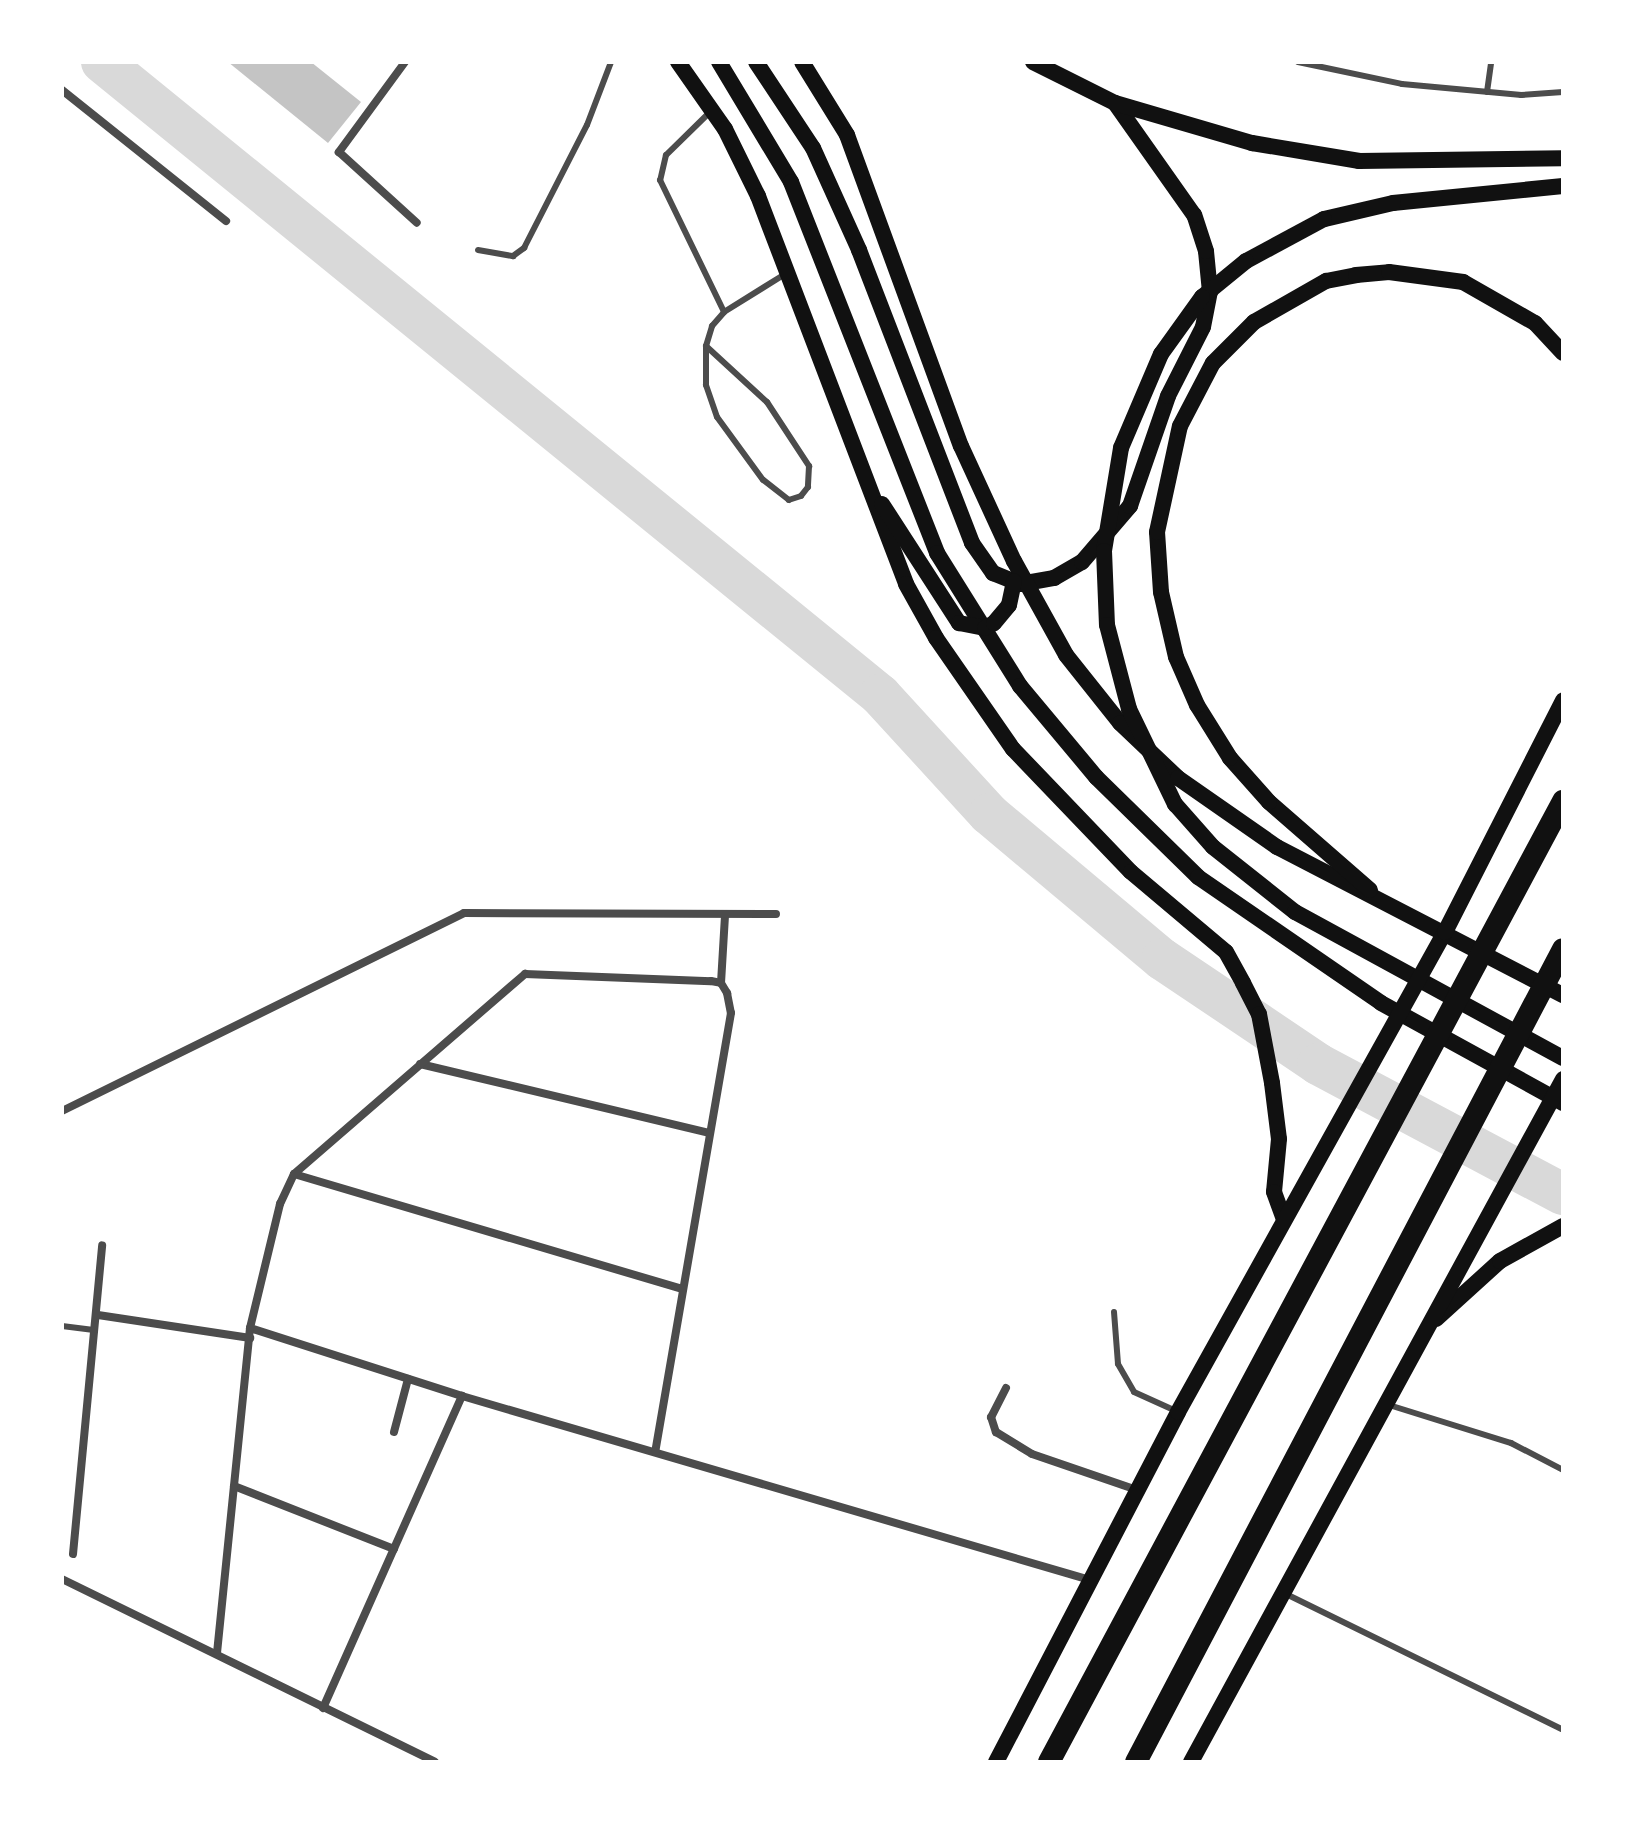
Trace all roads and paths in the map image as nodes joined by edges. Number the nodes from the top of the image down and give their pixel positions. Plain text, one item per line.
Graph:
1 (405, 62) edge
2 (611, 62) edge
3 (678, 62) edge
4 (719, 62) edge
5 (756, 62) edge
6 (802, 62) edge
7 (1033, 62) edge
8 (1298, 62) edge
9 (1491, 62) edge
10 (62, 90) edge
11 (1487, 92) junction
12 (1563, 92) edge
13 (1115, 103) junction
14 (712, 110) junction
15 (1563, 158) edge
16 (1563, 186) edge
17 (226, 221) dead end
18 (417, 223) dead end
19 (478, 250) dead end
20 (787, 273) junction
21 (724, 312) junction
22 (706, 346) junction
23 (1563, 353) edge
24 (865, 478) junction
25 (1014, 582) junction
26 (1563, 700) edge
27 (1563, 801) edge
28 (1389, 906) junction
29 (776, 914) dead end
30 (725, 915) junction
31 (1563, 949) edge
32 (721, 983) junction
33 (1563, 995) edge
34 (1563, 1058) edge
35 (420, 1064) junction
36 (1563, 1079) edge
37 (1563, 1103) edge
38 (62, 1111) edge
39 (709, 1133) junction
40 (294, 1174) junction
41 (1284, 1219) junction
42 (1563, 1226) edge
43 (102, 1245) dead end
44 (680, 1288) junction
45 (1114, 1312) dead end
46 (98, 1315) junction
47 (62, 1326) edge
48 (1425, 1329) junction
49 (94, 1330) junction
50 (250, 1333) junction
51 (408, 1379) junction
52 (1006, 1388) dead end
53 (462, 1396) junction
54 (1385, 1404) junction
55 (1178, 1412) junction
56 (394, 1432) dead end
57 (655, 1451) junction
58 (1563, 1470) edge
59 (234, 1486) junction
60 (1138, 1490) junction
61 (394, 1549) junction
62 (73, 1554) dead end
63 (62, 1579) edge
64 (1091, 1580) junction
65 (1283, 1592) junction
66 (217, 1653) junction
67 (323, 1708) junction
68 (1563, 1730) edge
69 (435, 1762) edge
70 (996, 1762) edge
71 (1049, 1762) edge
72 (1136, 1762) edge
73 (1191, 1762) edge

1 - 18 street
2 - 19 lane
3 - 14 main road
4 - 37 main road
5 - 25 main road
6 - 28 main road
7 - 13 main road
8 - 11 lane
9 - 11 lane
10 - 17 street
11 - 12 lane
13 - 15 main road
13 - 25 main road
14 - 20 main road
14 - 21 lane
16 - 34 main road
20 - 21 lane
20 - 24 main road
21 - 22 lane
22 - 22 lane
23 - 28 main road
24 - 25 main road
24 - 41 main road
26 - 41 main road
27 - 71 highway
28 - 33 main road
29 - 30 street
30 - 32 street
30 - 38 street
31 - 72 highway
32 - 35 street
32 - 39 street
35 - 39 street
35 - 40 street
36 - 48 main road
39 - 44 street
40 - 44 street
40 - 50 street
41 - 55 main road
42 - 48 main road
43 - 46 street
44 - 57 street
45 - 55 lane
46 - 49 street
46 - 50 street
47 - 49 lane
48 - 54 main road
49 - 62 street
50 - 51 street
50 - 59 street
51 - 53 street
51 - 56 street
52 - 60 street
53 - 57 street
53 - 61 street
54 - 58 lane
54 - 65 main road
55 - 60 main road
57 - 64 street
59 - 61 street
59 - 66 street
60 - 64 main road
61 - 67 street
63 - 66 street
64 - 70 main road
65 - 68 lane
65 - 73 main road
66 - 67 street
67 - 69 street

